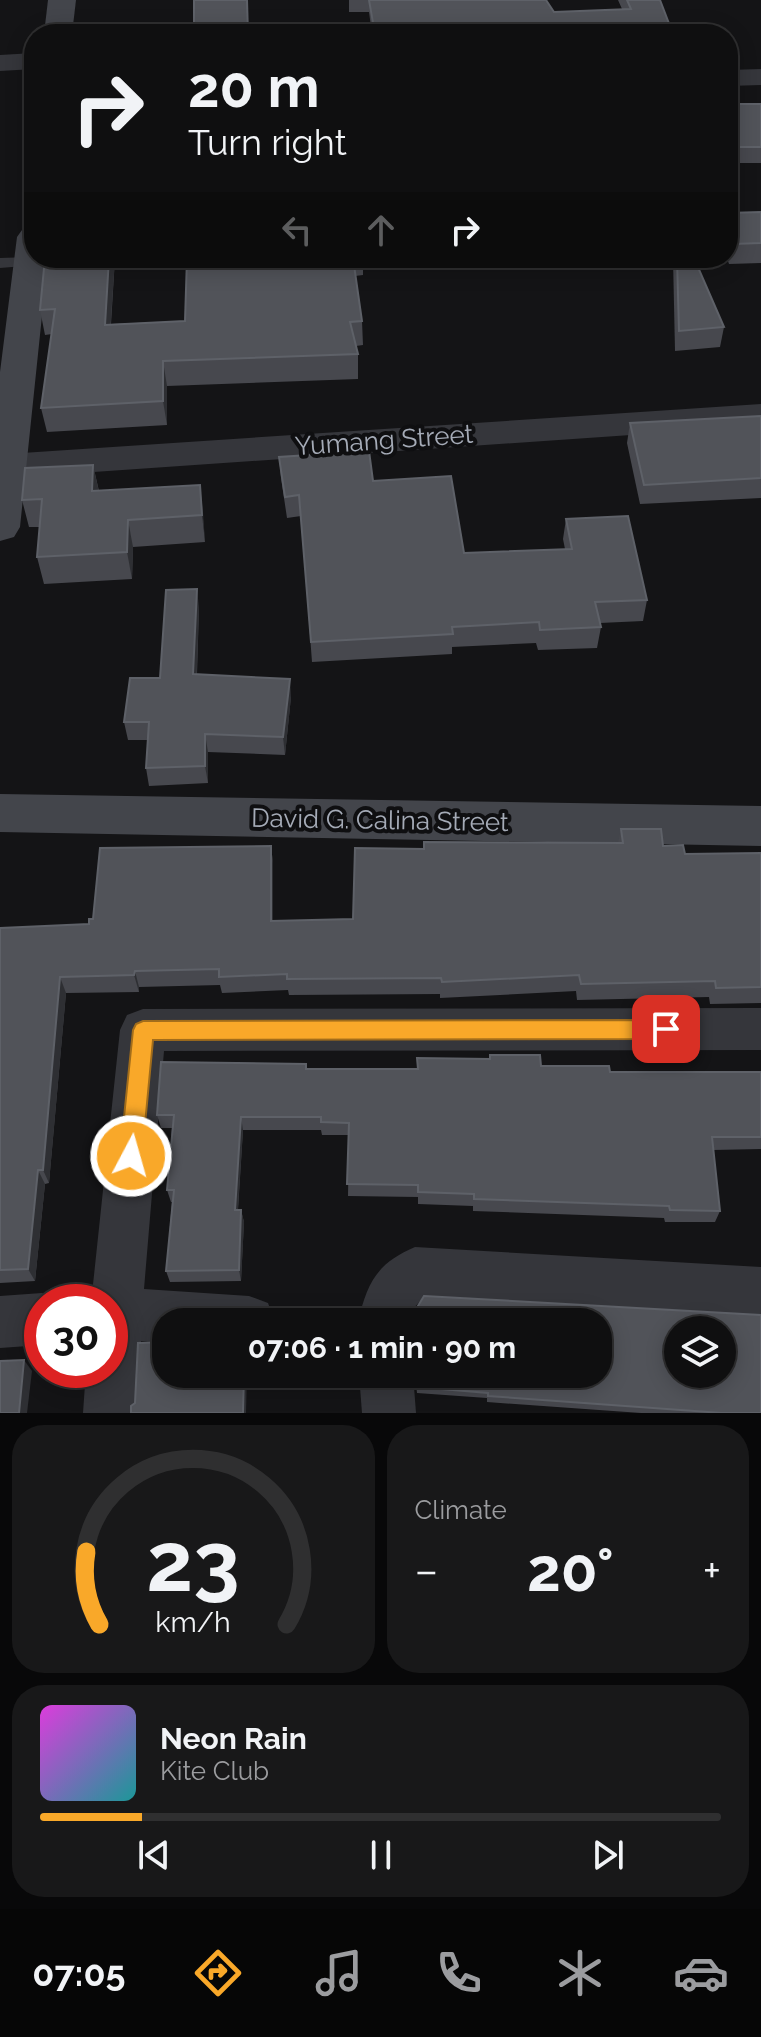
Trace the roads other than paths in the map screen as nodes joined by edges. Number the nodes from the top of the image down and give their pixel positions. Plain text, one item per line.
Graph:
1 (62, 0) edge
2 (59, 24) edge
3 (24, 62) edge
4 (0, 63) edge
5 (761, 77) edge
6 (738, 78) edge
7 (22, 254) edge
8 (761, 415) edge
9 (7, 466) junction
10 (0, 527) edge
11 (0, 813) edge
12 (761, 826) edge
13 (761, 1029) edge
14 (116, 1284) edge
15 (761, 1293) edge
16 (388, 1308) edge
17 (128, 1314) edge
18 (152, 1316) edge
19 (24, 1320) edge
20 (0, 1322) edge
21 (111, 1388) edge
22 (387, 1388) edge
23 (110, 1413) edge
24 (389, 1413) edge

1 - 2 street
3 - 4 street
5 - 6 street
7 - 9 street
8 - 9 street, Yumang Street
9 - 10 street
11 - 12 street, David G. Calina Street
13 - 14 street
15 - 16 street
17 - 18 street
19 - 20 street
21 - 23 street
22 - 24 street

